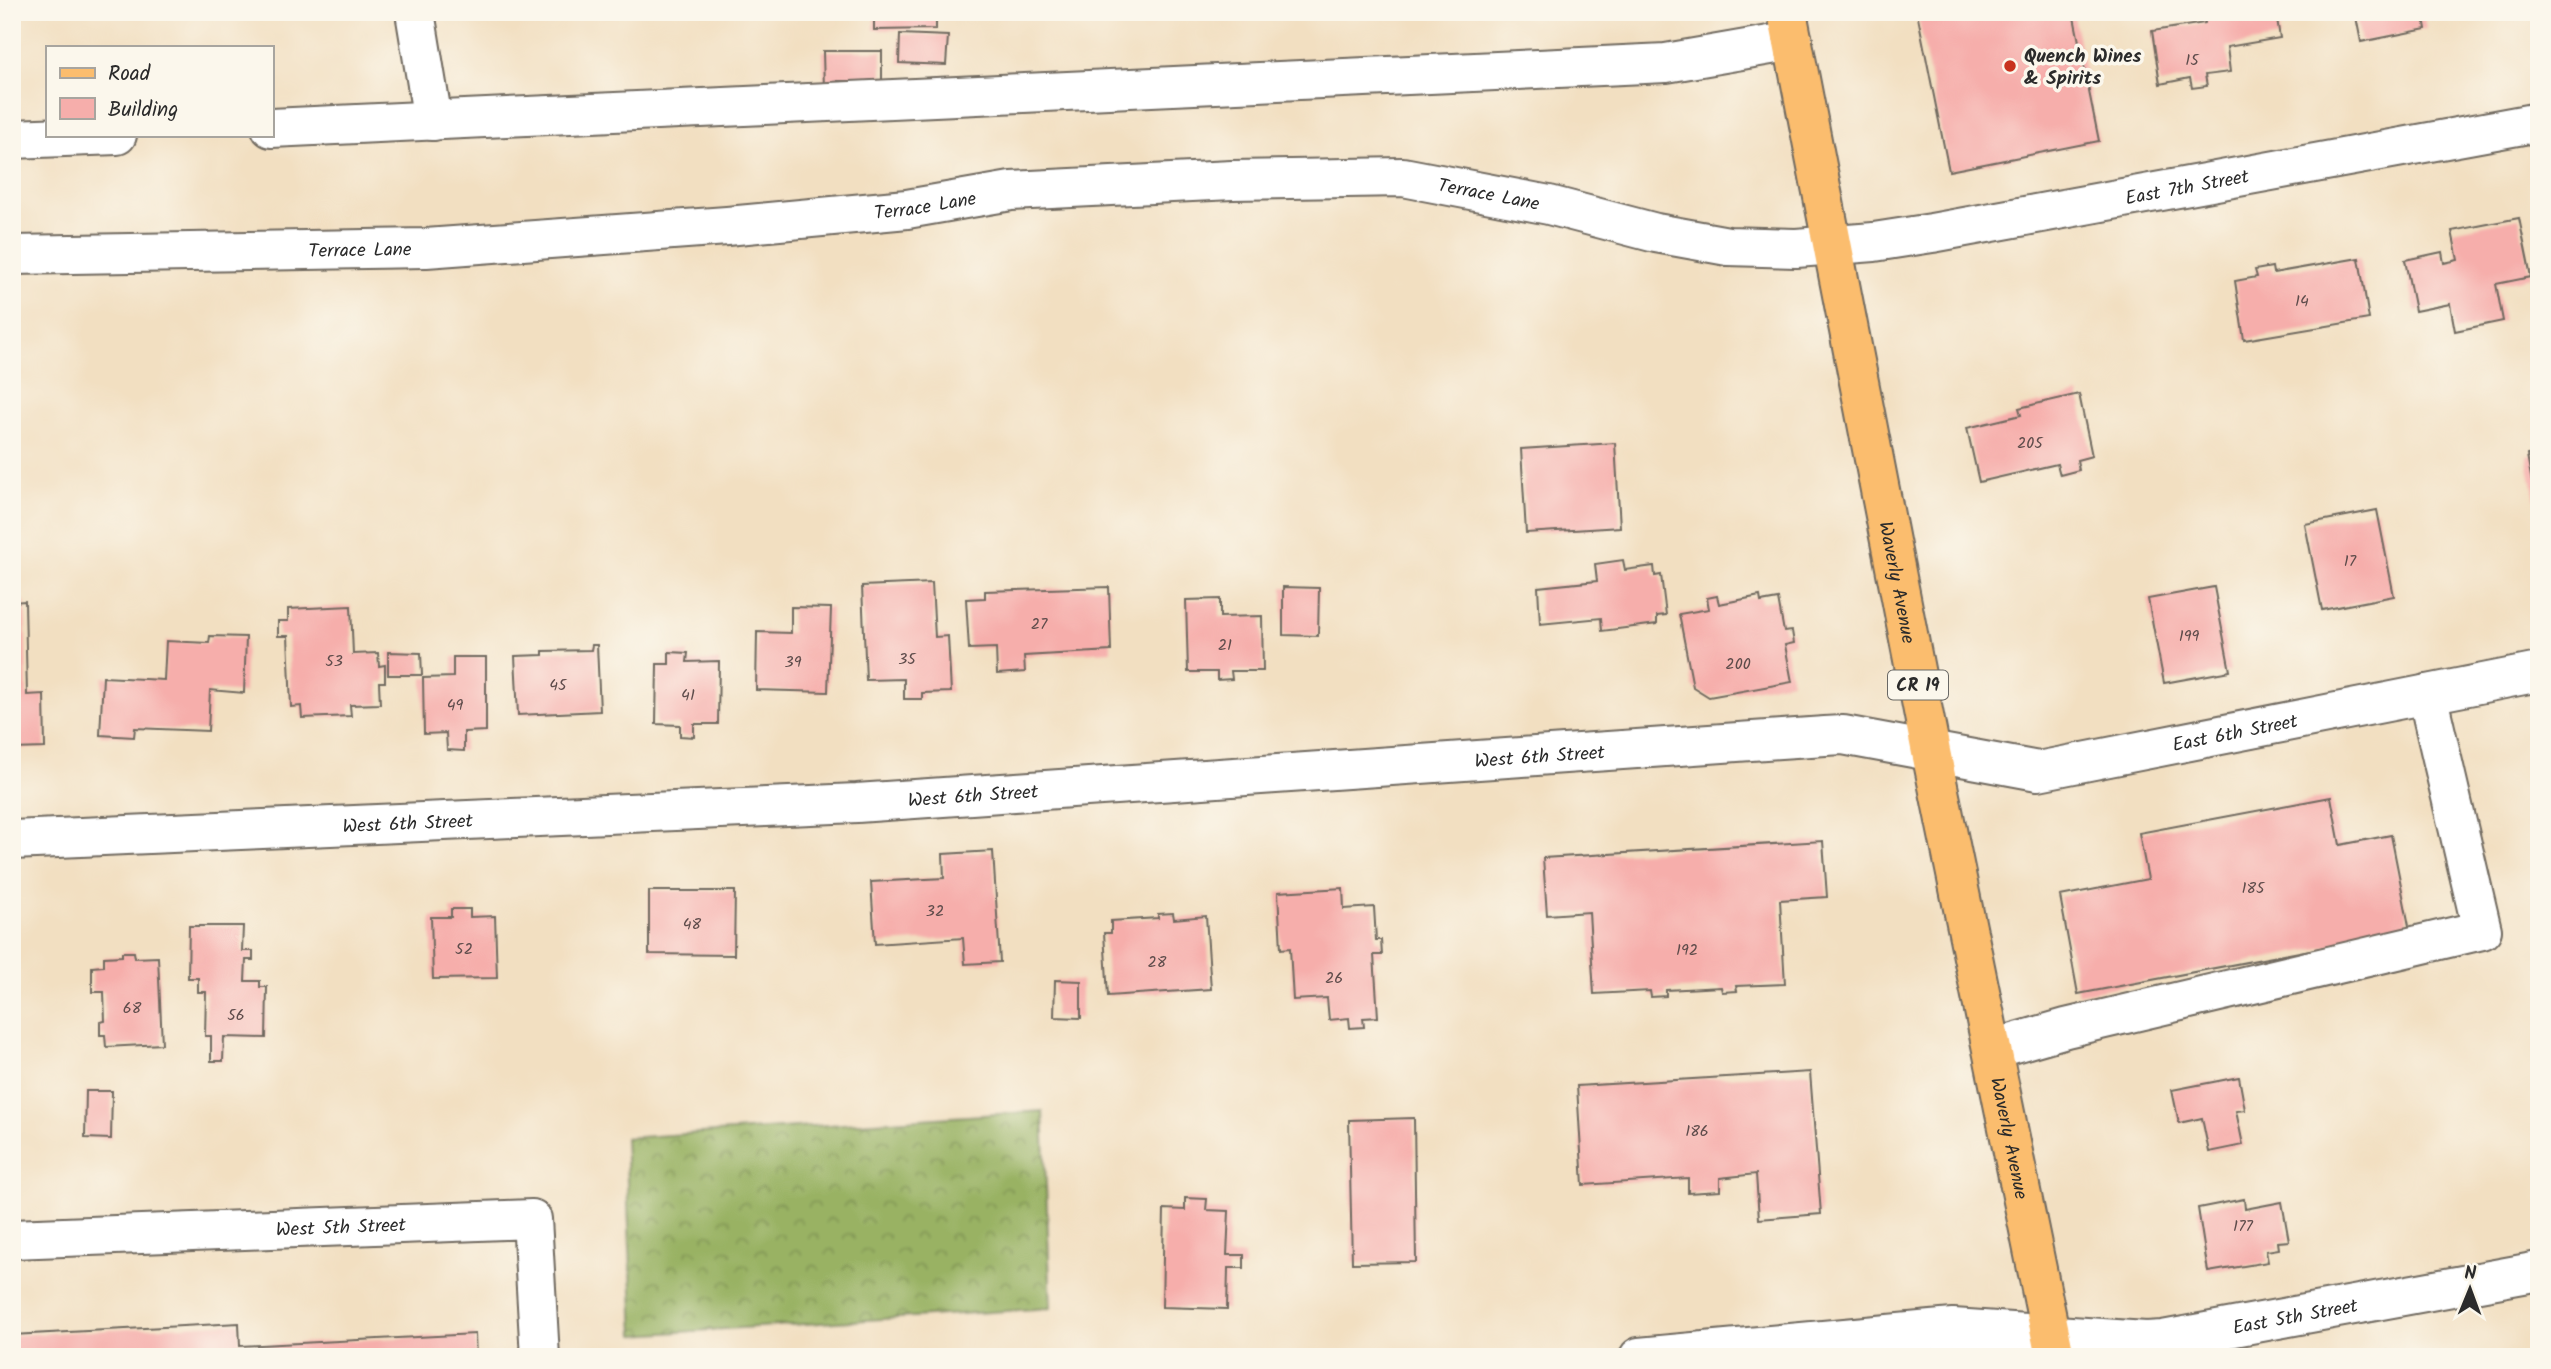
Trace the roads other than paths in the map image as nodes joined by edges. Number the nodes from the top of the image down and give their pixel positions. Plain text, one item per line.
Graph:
1 (415, 12) edge
2 (1790, 27) edge
3 (433, 121) junction
4 (2539, 122) edge
5 (273, 128) edge
6 (91, 136) edge
7 (12, 139) edge
8 (1832, 246) junction
9 (12, 255) edge
10 (2539, 672) edge
11 (2427, 694) junction
12 (1931, 752) junction
13 (12, 840) edge
14 (1993, 1049) junction
15 (12, 1239) edge
16 (2539, 1271) edge
17 (2052, 1345) edge
18 (540, 1357) edge
19 (1639, 1357) edge

1 - 3 street
2 - 3 street
2 - 8 main road, Waverly Avenue / CR 19
3 - 5 street
4 - 8 street, East 7th Street
6 - 7 street
8 - 9 street, Terrace Lane
8 - 12 main road, Waverly Avenue / CR 19
10 - 11 street, East 6th Street
11 - 12 street, East 6th Street
11 - 14 street
12 - 13 street, West 6th Street
12 - 14 main road, Waverly Avenue / CR 19
14 - 17 main road, Waverly Avenue / CR 19
15 - 18 street, West 5th Street
16 - 17 street, East 5th Street
17 - 19 street

